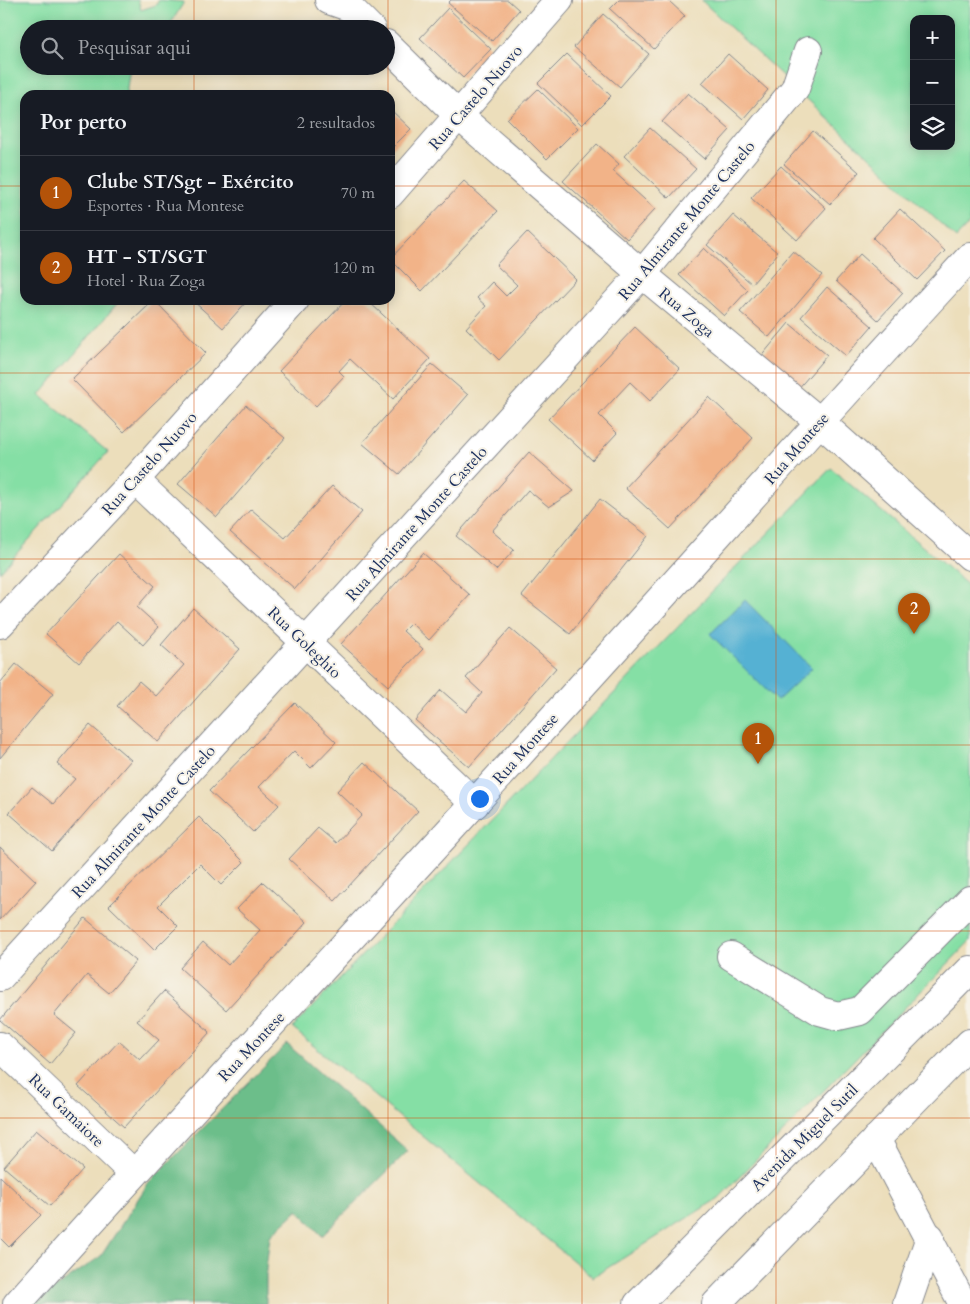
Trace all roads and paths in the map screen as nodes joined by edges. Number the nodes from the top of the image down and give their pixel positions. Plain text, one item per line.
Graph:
1 (559, 0) edge
2 (344, 2) edge
3 (362, 20) edge
4 (808, 51) dead end
5 (395, 53) edge
6 (459, 116) junction
7 (395, 188) edge
8 (970, 257) edge
9 (642, 274) junction
10 (291, 305) edge
11 (819, 421) junction
12 (135, 480) junction
13 (970, 556) edge
14 (0, 624) edge
15 (306, 644) junction
16 (475, 804) junction
17 (970, 900) edge
18 (731, 956) dead end
19 (970, 970) edge
20 (0, 977) edge
21 (970, 1042) edge
22 (0, 1046) edge
23 (876, 1139) junction
24 (134, 1173) junction
25 (930, 1237) junction
26 (17, 1304) edge
27 (638, 1304) edge
28 (716, 1304) edge
29 (907, 1304) edge
30 (963, 1304) edge

1 - 6 main road, Rua Castelo Nuovo
2 - 3 main road
4 - 9 main road, Rua Almirante Monte Castelo
5 - 6 main road, Rua Zoga
6 - 7 main road, Rua Castelo Nuovo
6 - 9 main road, Rua Zoga
8 - 11 main road, Rua Montese
9 - 11 main road, Rua Zoga
9 - 15 main road, Rua Almirante Monte Castelo
10 - 12 main road, Rua Castelo Nuovo
11 - 13 main road, Rua Zoga
11 - 16 main road, Rua Montese
12 - 14 main road, Rua Castelo Nuovo
12 - 15 main road, Rua Goleghio
15 - 16 main road, Rua Goleghio
15 - 20 main road, Rua Almirante Monte Castelo
16 - 24 main road, Rua Montese
17 - 18 main road
19 - 27 main road, Avenida Miguel Sutil
21 - 23 main road
22 - 24 main road, Rua Gamaiore
23 - 25 main road
23 - 28 main road
24 - 26 main road, Rua Montese
25 - 29 main road
25 - 30 main road

